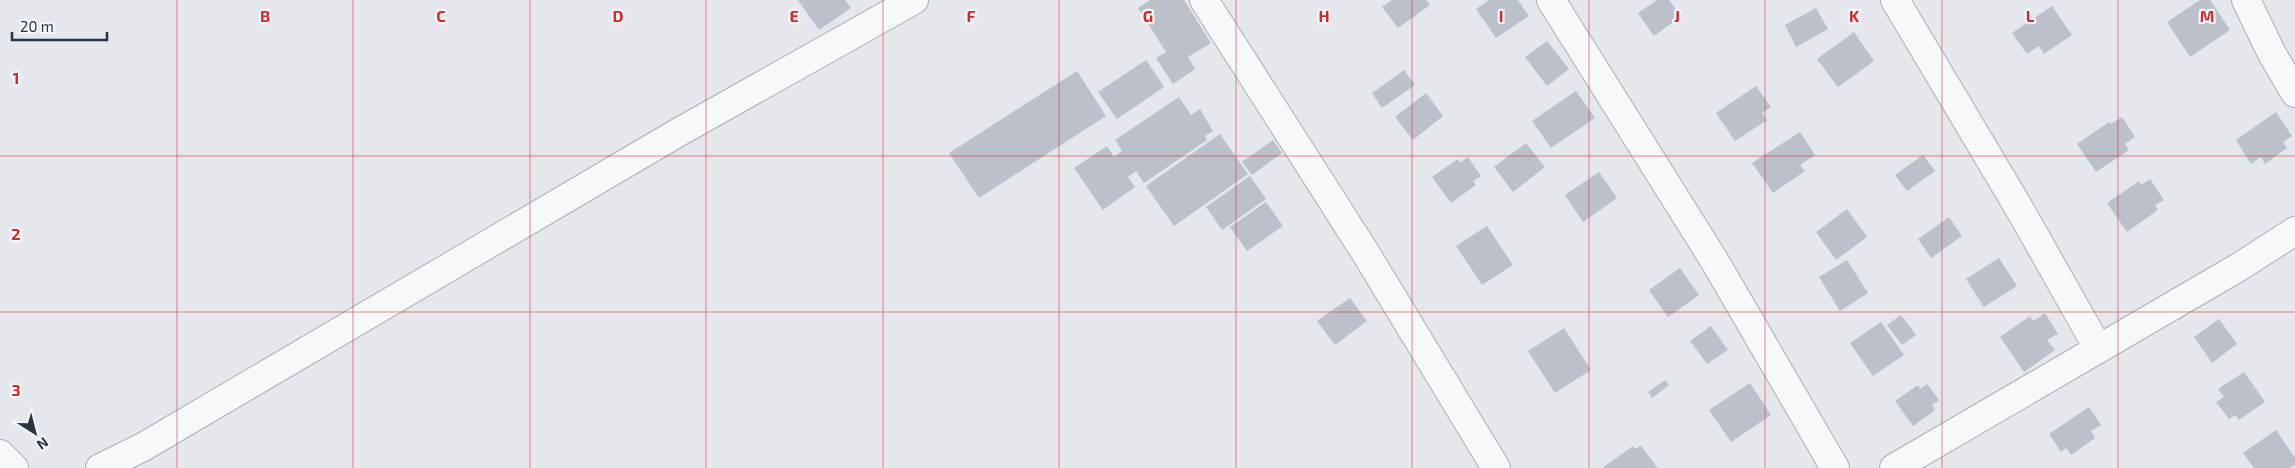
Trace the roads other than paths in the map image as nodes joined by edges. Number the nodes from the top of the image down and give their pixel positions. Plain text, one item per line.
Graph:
1 (914, 0) edge
2 (1204, 0) edge
3 (1551, 0) edge
4 (1895, 0) edge
5 (2246, 0) edge
6 (2295, 93) edge
7 (2295, 231) edge
8 (2098, 348) junction
9 (0, 454) edge
10 (14, 468) edge
11 (100, 468) edge
12 (1496, 468) edge
13 (1836, 468) edge
14 (1894, 468) edge

1 - 11 street
2 - 12 street
3 - 13 street
4 - 8 street
5 - 6 street
7 - 8 street
8 - 14 street
9 - 10 street

